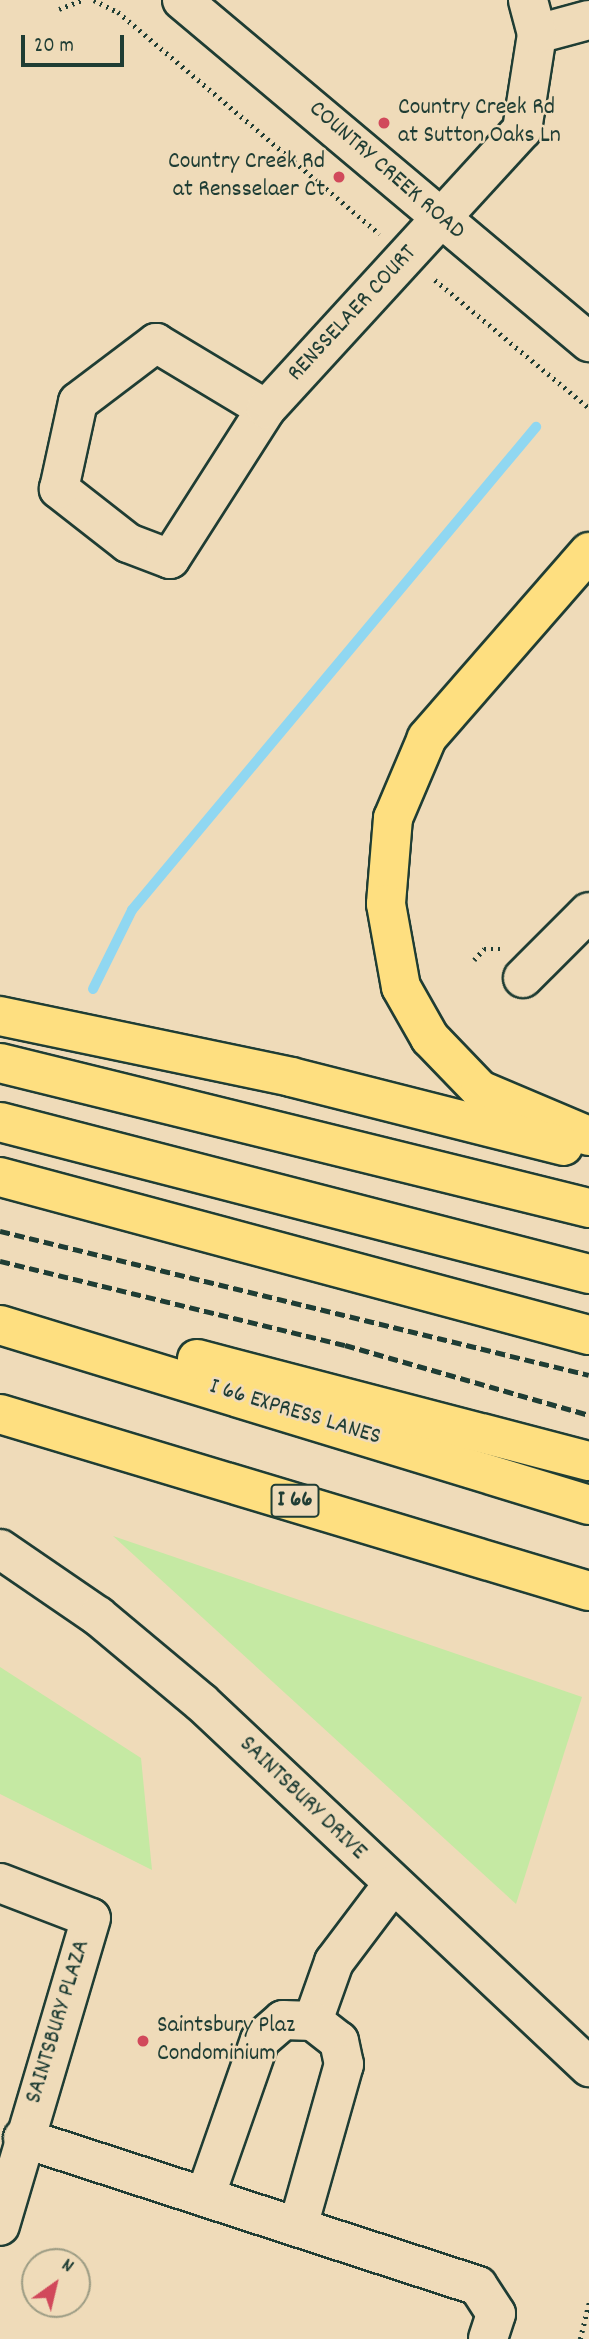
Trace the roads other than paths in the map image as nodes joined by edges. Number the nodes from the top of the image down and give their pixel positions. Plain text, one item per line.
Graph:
1 (182, 0) edge
2 (533, 17) edge
3 (589, 20) edge
4 (441, 218) junction
5 (589, 342) edge
6 (266, 409) junction
7 (589, 552) edge
8 (589, 912) edge
9 (523, 978) dead end
10 (0, 1016) edge
11 (0, 1063) edge
12 (0, 1122) edge
13 (589, 1136) edge
14 (589, 1153) edge
15 (0, 1177) edge
16 (589, 1209) edge
17 (589, 1274) edge
18 (0, 1316) edge
19 (0, 1325) edge
20 (589, 1335) edge
21 (0, 1414) edge
22 (589, 1461) edge
23 (589, 1505) edge
24 (0, 1549) edge
25 (589, 1591) edge
26 (0, 1883) edge
27 (392, 1885) junction
28 (313, 2021) junction
29 (589, 2067) edge
30 (23, 2138) junction
31 (205, 2197) junction
32 (0, 2227) edge
33 (298, 2227) junction
34 (488, 2339) edge

1 - 4 street, COUNTRY CREEK ROAD
2 - 3 street
2 - 4 street, RENSSELAER COURT
4 - 5 street, COUNTRY CREEK ROAD
4 - 6 street, RENSSELAER COURT
6 - 6 street, RENSSELAER COURT
7 - 13 highway
8 - 9 street
10 - 14 highway
11 - 16 highway
12 - 17 highway
15 - 20 highway
18 - 22 highway
19 - 23 highway, I 66 EXPRESS LANES
21 - 25 highway, I 66
24 - 27 street, SAINTSBURY DRIVE
26 - 30 street, SAINTSBURY PLAZA
27 - 28 street
27 - 29 street, SAINTSBURY DRIVE
28 - 31 street
28 - 33 street
30 - 31 street, SAINTSBURY PLAZA
30 - 32 street, SAINTSBURY PLAZA
31 - 33 street, SAINTSBURY PLAZA
33 - 34 street, SAINTSBURY PLAZA

